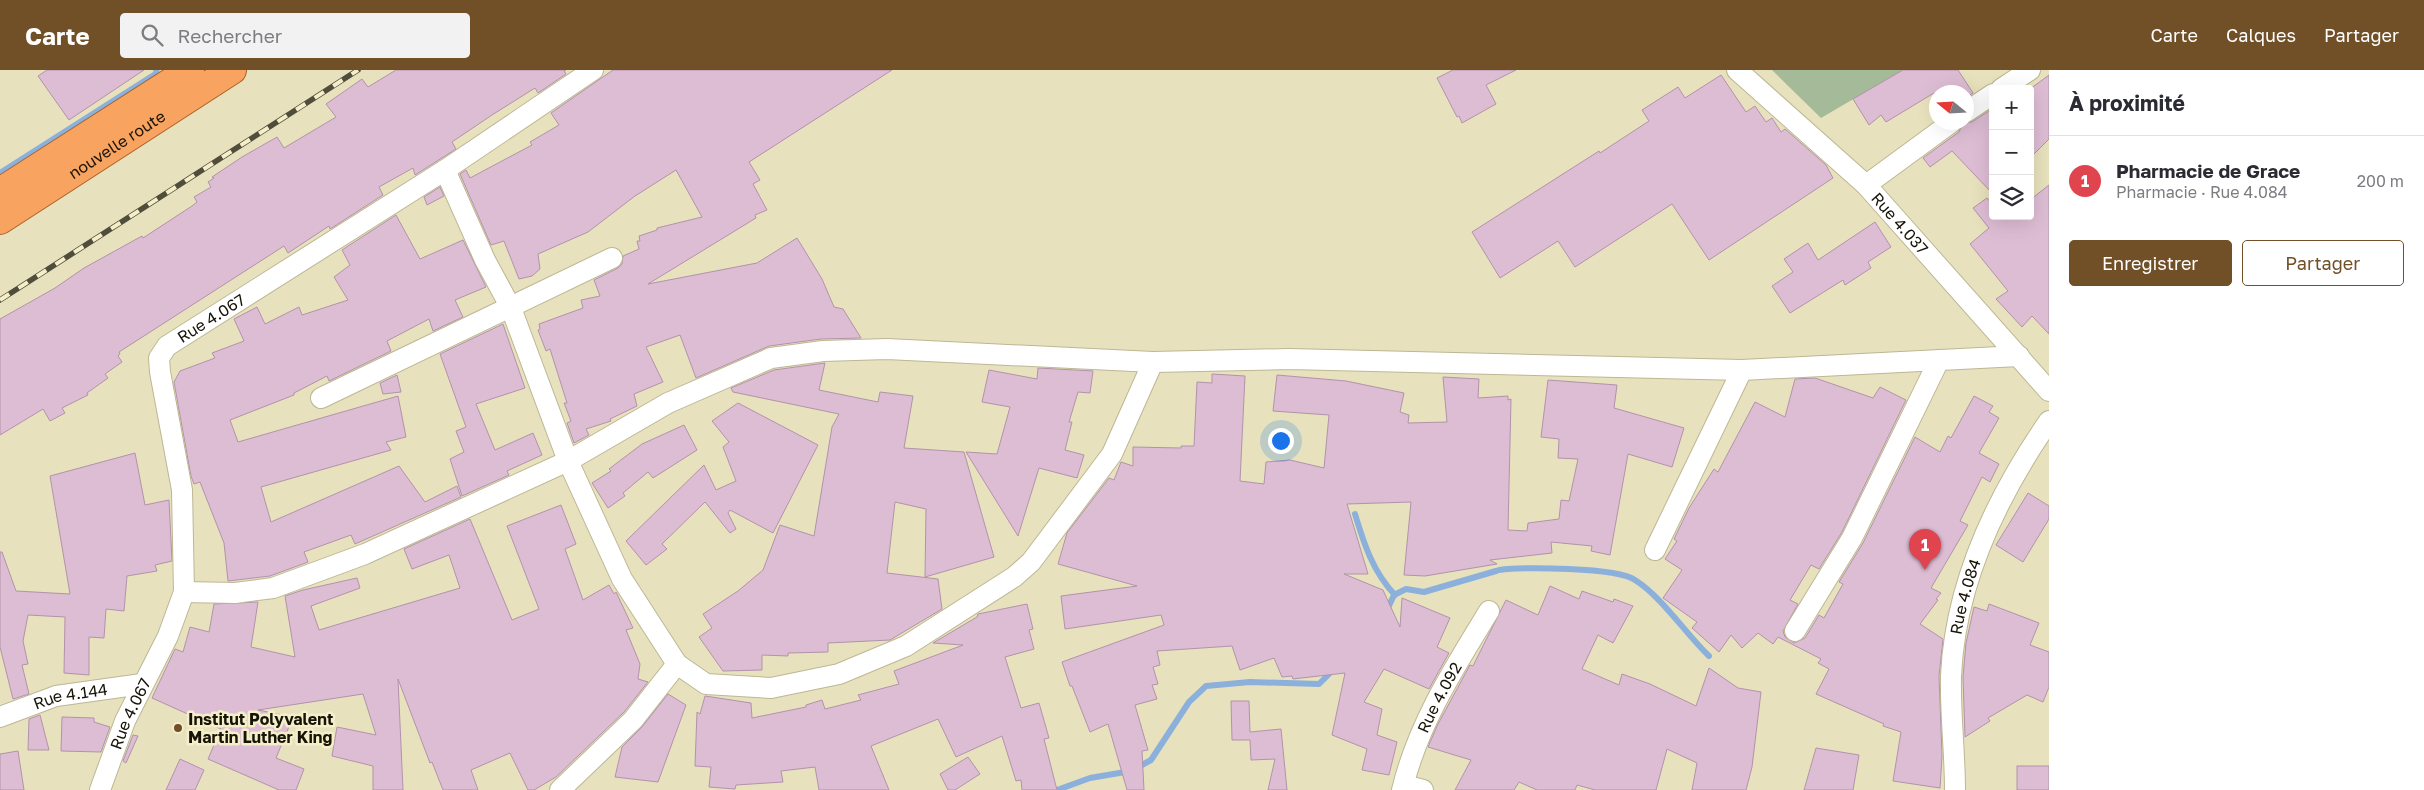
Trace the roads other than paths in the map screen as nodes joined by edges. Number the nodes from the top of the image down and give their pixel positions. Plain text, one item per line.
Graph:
1 (190, 70) edge
2 (232, 70) edge
3 (593, 70) edge
4 (1737, 70) edge
5 (2030, 70) edge
6 (2007, 85) edge
7 (1989, 97) edge
8 (1974, 107) edge
9 (1941, 130) edge
10 (445, 170) junction
11 (1866, 184) junction
12 (0, 192) edge
13 (0, 220) edge
14 (612, 258) dead end
15 (511, 308) junction
16 (2019, 356) junction
17 (1939, 360) junction
18 (1153, 362) junction
19 (1742, 370) junction
20 (2049, 391) edge
21 (321, 398) dead end
22 (2049, 421) edge
23 (568, 461) junction
24 (1654, 550) dead end
25 (184, 592) junction
26 (1488, 611) dead end
27 (1795, 631) dead end
28 (678, 664) junction
29 (142, 684) junction
30 (0, 717) edge
31 (1410, 788) edge
32 (100, 790) edge
33 (560, 790) edge
34 (1955, 790) edge

1 - 12 highway, nouvelle route
2 - 13 highway, nouvelle route
3 - 10 street, Rue 4.067
4 - 11 street, Rue 4.037
5 - 6 street
7 - 8 street
9 - 11 street
10 - 15 street
10 - 25 street, Rue 4.067
11 - 16 street, Rue 4.037
14 - 15 street
15 - 21 street
15 - 23 street
16 - 17 street
16 - 20 street, Rue 4.037
17 - 19 street
17 - 27 street
18 - 19 street
18 - 23 street
18 - 28 street
19 - 24 street
22 - 34 street, Rue 4.084
23 - 25 street
23 - 28 street
25 - 29 street, Rue 4.067
26 - 31 street, Rue 4.092
28 - 33 street
29 - 30 street, Rue 4.144
29 - 32 street, Rue 4.067

